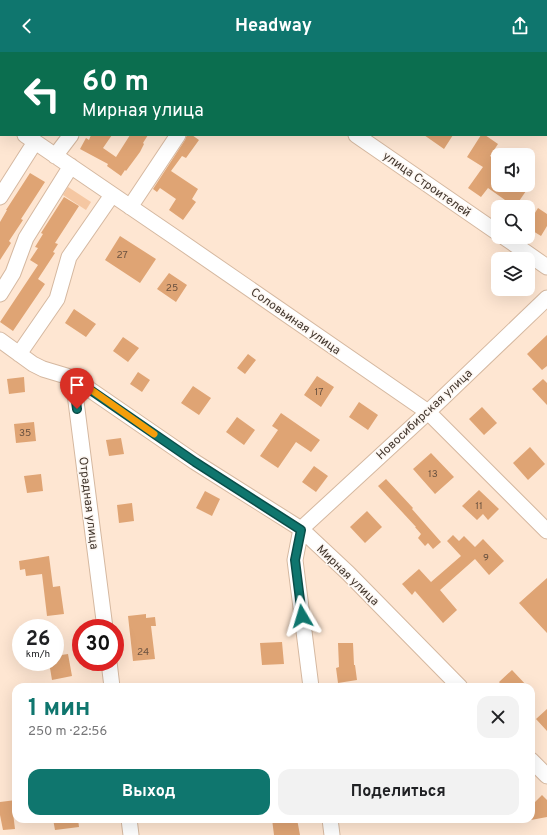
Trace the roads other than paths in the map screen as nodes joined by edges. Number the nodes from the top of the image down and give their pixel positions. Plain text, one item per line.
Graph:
1 (70, 136) edge
2 (177, 136) edge
3 (357, 136) edge
4 (30, 139) edge
5 (55, 156) junction
6 (71, 166) junction
7 (112, 195) junction
8 (0, 197) edge
9 (130, 207) junction
10 (491, 228) edge
11 (514, 244) edge
12 (547, 267) edge
13 (0, 294) edge
14 (547, 298) edge
15 (0, 340) edge
16 (19, 354) junction
17 (73, 378) junction
18 (428, 412) junction
19 (301, 530) junction
20 (547, 531) edge
21 (104, 619) edge
22 (110, 671) edge
23 (112, 683) edge
24 (310, 683) edge
25 (456, 683) edge
26 (535, 764) edge
27 (547, 776) edge
28 (130, 823) edge
29 (330, 823) edge
30 (131, 835) edge
31 (332, 835) edge

1 - 5 street
2 - 9 street
3 - 10 street, улица Строителей
4 - 5 street, Соловьиная улица
4 - 8 street
5 - 6 street, Соловьиная улица
6 - 7 street, Соловьиная улица
6 - 13 street
7 - 9 street, Соловьиная улица
7 - 16 street
9 - 18 street, Соловьиная улица
11 - 12 street
14 - 18 street, Новосибирская улица
15 - 16 street, Мирная улица
16 - 17 street, Мирная улица
17 - 19 street, Мирная улица
17 - 21 street, Отрадная улица
18 - 19 street, Новосибирская улица
18 - 20 street, Соловьиная улица
19 - 24 street
19 - 25 street, Мирная улица
22 - 23 street
26 - 27 street
28 - 30 street
29 - 31 street

